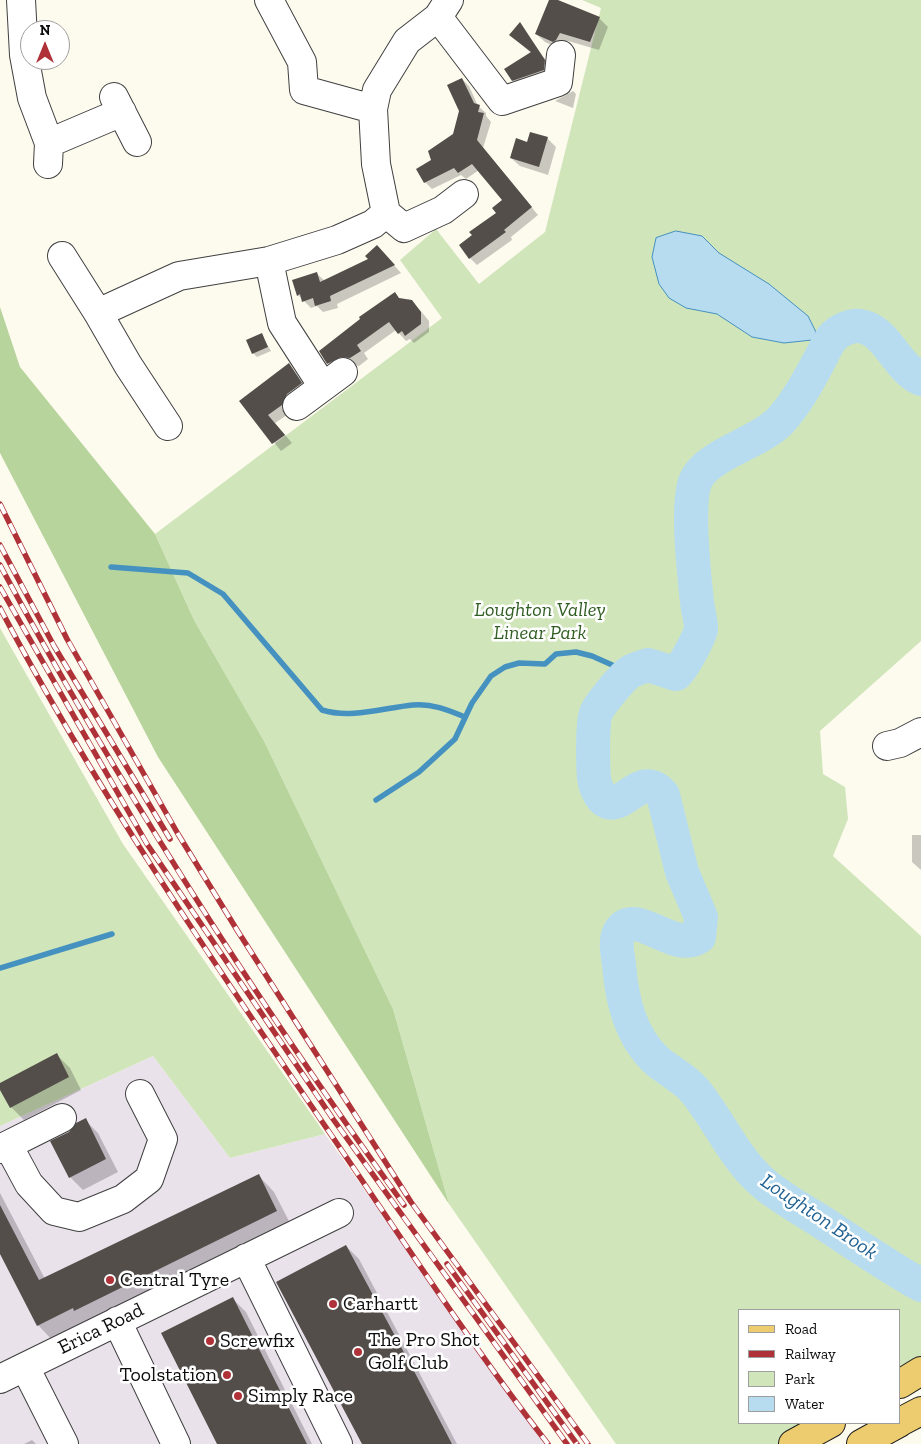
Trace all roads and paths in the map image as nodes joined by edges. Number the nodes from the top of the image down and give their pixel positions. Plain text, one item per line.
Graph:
1 (21, 0) edge
2 (269, 0) edge
3 (443, 9) edge
4 (561, 55) dead end
5 (373, 109) junction
6 (138, 142) dead end
7 (464, 194) dead end
8 (380, 219) junction
9 (62, 256) dead end
10 (269, 261) junction
11 (98, 313) junction
12 (297, 406) dead end
13 (168, 426) dead end
14 (921, 732) edge
15 (887, 746) dead end
16 (140, 1094) dead end
17 (62, 1118) dead end
18 (4, 1147) edge
19 (339, 1213) dead end
20 (246, 1258) junction
21 (117, 1321) junction
22 (25, 1366) junction
23 (921, 1371) edge
24 (0, 1379) edge
25 (901, 1383) edge
26 (921, 1410) edge
27 (901, 1421) edge
28 (829, 1424) edge
29 (896, 1424) edge
30 (64, 1444) edge
31 (176, 1444) edge
32 (338, 1444) edge
33 (793, 1444) edge
34 (861, 1444) edge

1 - 6 street
2 - 5 street
3 - 4 street
3 - 5 street
5 - 8 street
7 - 8 street
8 - 10 street
9 - 11 street
10 - 11 street
10 - 12 street
11 - 13 street
14 - 15 street
16 - 18 street
17 - 18 street
19 - 20 street, Erica Road
20 - 21 street, Erica Road
20 - 32 street
21 - 22 street, Erica Road
21 - 31 street
22 - 24 street, Erica Road
22 - 30 street
23 - 25 main road
26 - 27 main road
28 - 33 main road
29 - 34 main road

